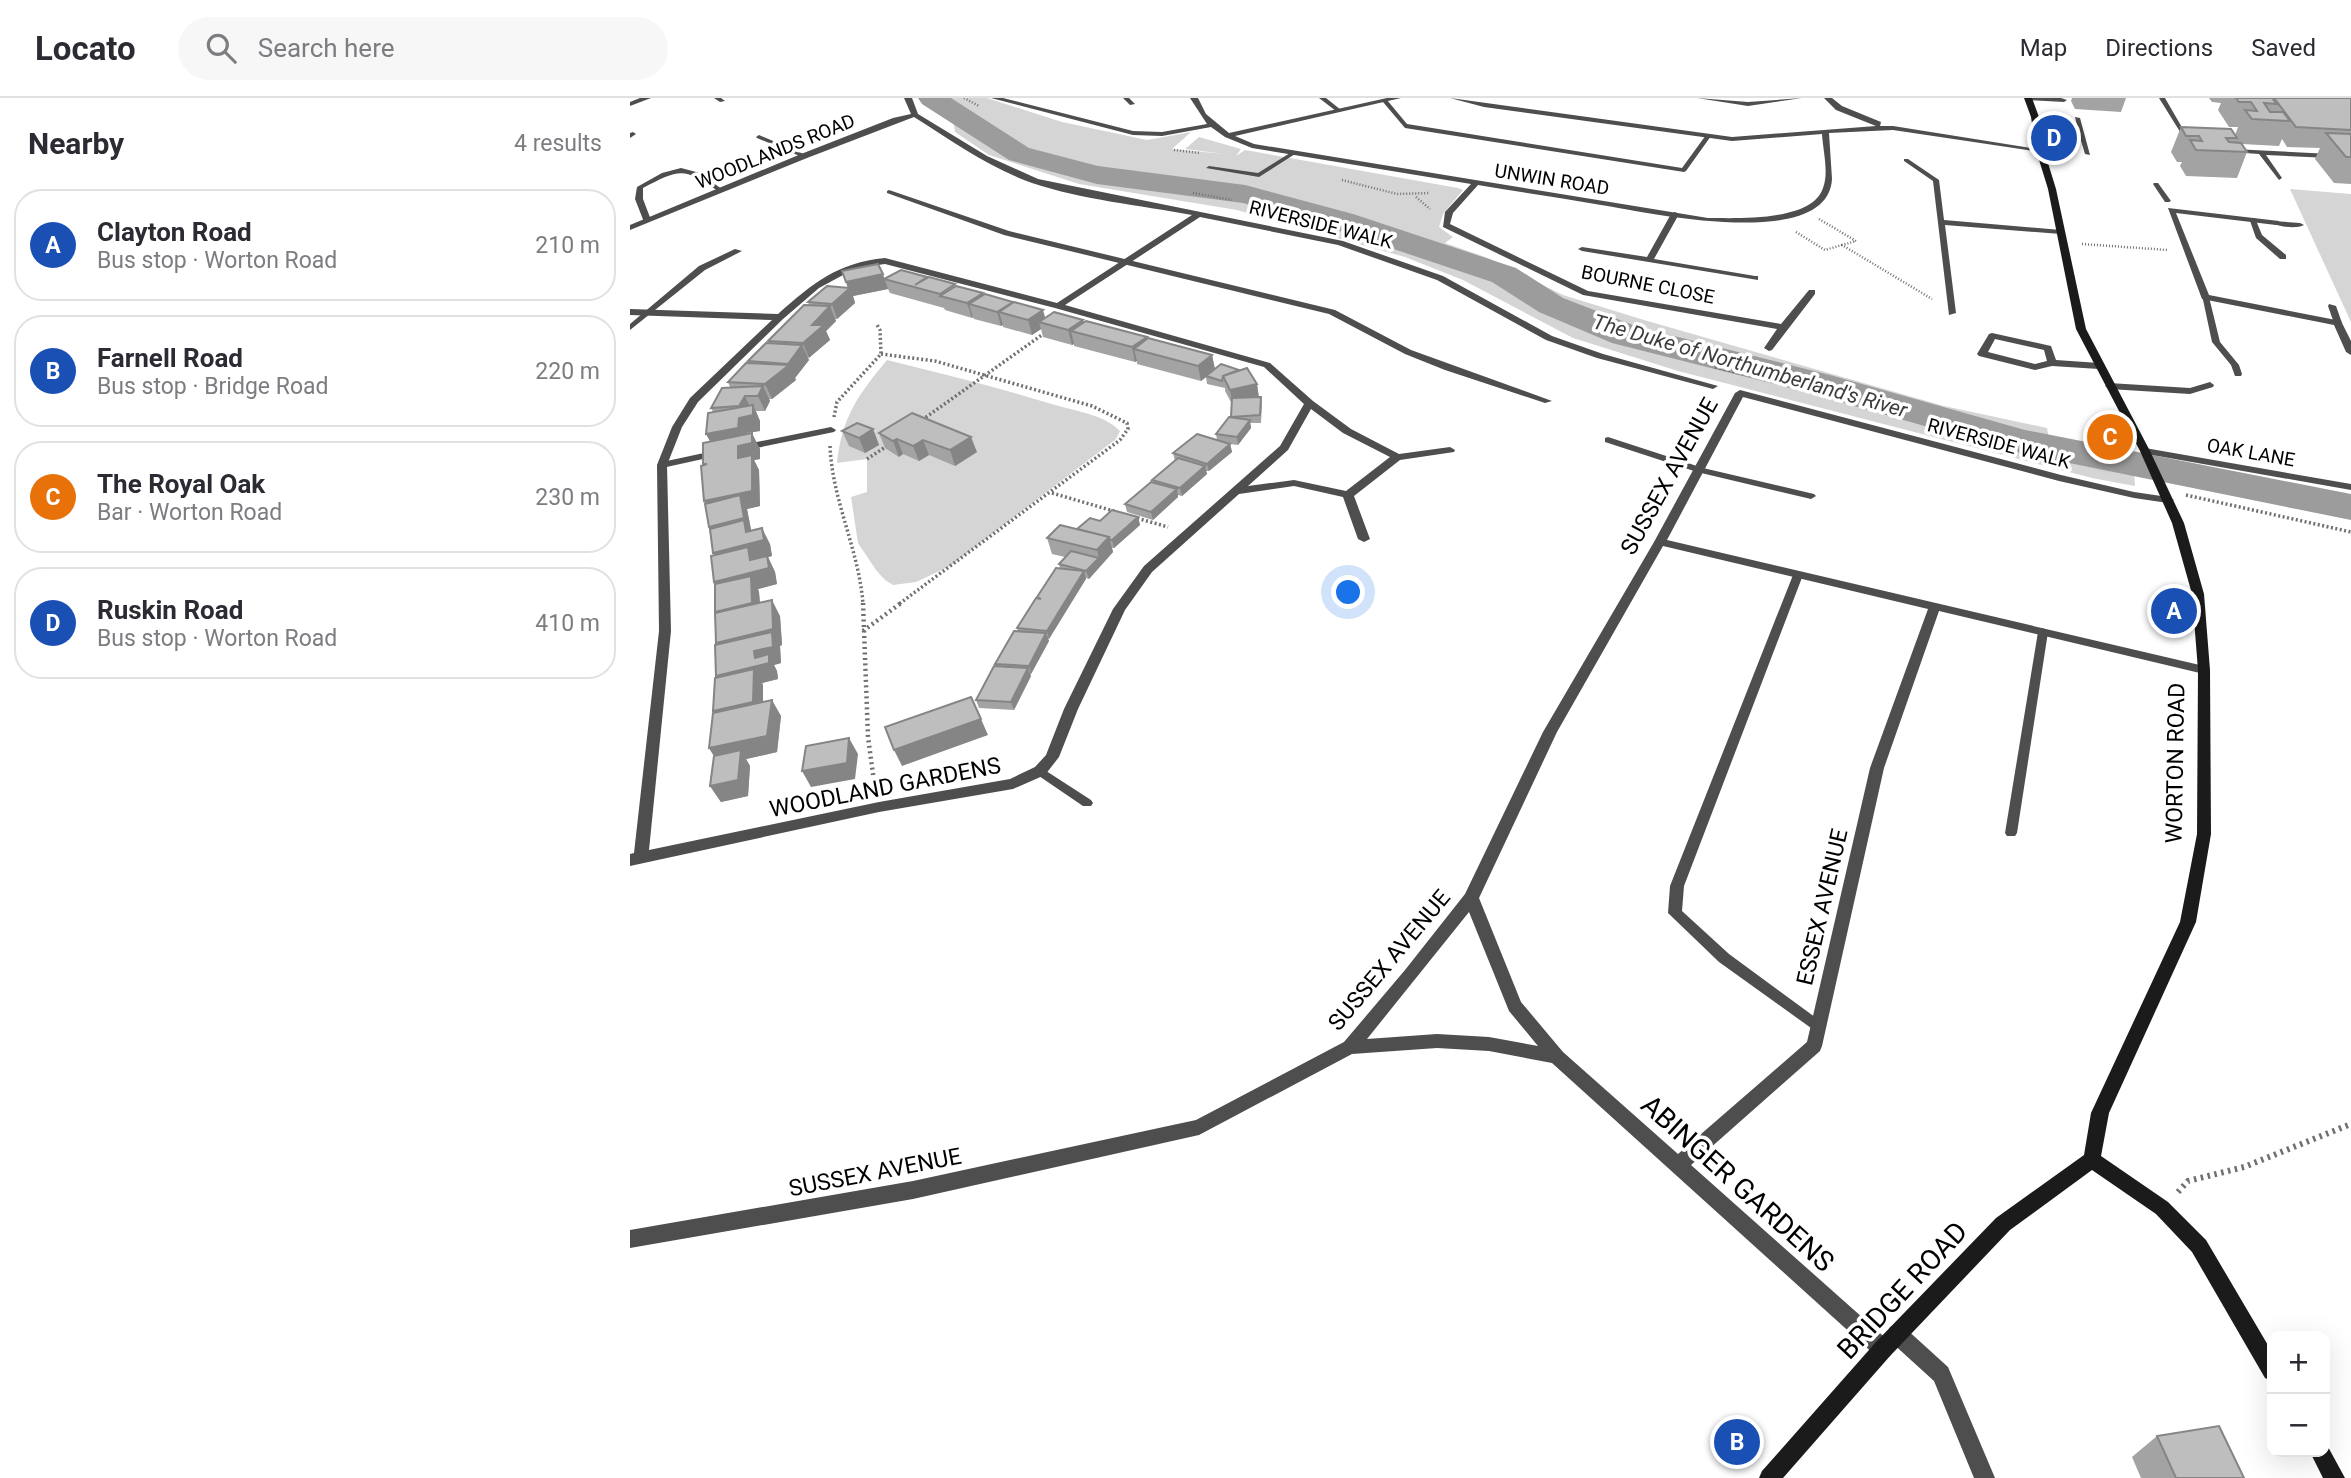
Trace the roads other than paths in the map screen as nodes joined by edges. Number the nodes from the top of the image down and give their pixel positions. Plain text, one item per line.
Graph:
1 (647, 98) edge
2 (908, 98) edge
3 (995, 98) edge
4 (1126, 98) edge
5 (1194, 98) edge
6 (1322, 98) edge
7 (1397, 98) edge
8 (1454, 98) edge
9 (1700, 98) edge
10 (1799, 98) edge
11 (1828, 98) edge
12 (2028, 98) edge
13 (2162, 98) edge
14 (2064, 100) dead end
15 (1385, 101) junction
16 (630, 104) edge
17 (1132, 104) dead end
18 (1338, 110) junction
19 (915, 116) junction
20 (2077, 118) dead end
21 (1211, 125) junction
22 (1893, 128) junction
23 (2038, 129) junction
24 (1825, 131) junction
25 (2082, 132) junction
26 (1228, 135) junction
27 (1708, 136) junction
28 (759, 137) dead end
29 (2191, 146) edge
30 (2040, 150) junction
31 (2226, 151) edge
32 (2262, 153) junction
33 (1292, 154) junction
34 (2088, 154) dead end
35 (804, 156) junction
36 (2351, 157) edge
37 (1906, 160) dead end
38 (1209, 168) dead end
39 (2279, 178) dead end
40 (1476, 183) junction
41 (2156, 184) dead end
42 (720, 190) junction
43 (888, 192) dead end
44 (2169, 206) junction
45 (1199, 214) junction
46 (1675, 214) junction
47 (647, 220) junction
48 (2252, 220) junction
49 (1941, 222) junction
50 (2276, 223) joint
51 (2300, 225) dead end
52 (630, 228) edge
53 (2061, 232) junction
54 (1582, 249) dead end
55 (738, 251) dead end
56 (2283, 257) dead end
57 (1649, 260) junction
58 (1128, 261) junction
59 (1755, 278) dead end
60 (1812, 292) dead end
61 (2204, 298) junction
62 (1058, 306) junction
63 (2332, 306) dead end
64 (630, 312) edge
65 (646, 313) junction
66 (1952, 313) dead end
67 (780, 317) junction
68 (2338, 323) junction
69 (1783, 327) junction
70 (630, 328) edge
71 (1769, 348) dead end
72 (2351, 352) edge
73 (2052, 363) junction
74 (2099, 366) junction
75 (2238, 374) dead end
76 (2210, 385) dead end
77 (1713, 386) dead end
78 (2109, 386) junction
79 (1740, 393) joint
80 (1548, 401) dead end
81 (1308, 403) junction
82 (831, 430) road end
83 (1608, 440) dead end
84 (1450, 450) dead end
85 (2147, 455) junction
86 (1397, 457) junction
87 (662, 465) junction
88 (1700, 470) junction
89 (2351, 488) edge
90 (1236, 491) junction
91 (2164, 491) junction
92 (1348, 495) junction
93 (1811, 496) dead end
94 (1364, 539) dead end
95 (1660, 542) junction
96 (1798, 575) junction
97 (1934, 608) junction
98 (2043, 632) junction
99 (2204, 670) junction
100 (1040, 771) junction
101 (1087, 803) dead end
102 (2011, 833) dead end
103 (636, 859) edge
104 (1471, 898) junction
105 (1818, 1027) junction
106 (1350, 1047) junction
107 (1557, 1057) junction
108 (2092, 1160) junction
109 (1679, 1164) junction
110 (630, 1239) edge
111 (1890, 1342) junction
112 (2267, 1362) edge
113 (2323, 1457) edge
114 (1769, 1478) edge
115 (1985, 1478) edge
116 (2335, 1478) edge

1 - 16 street
2 - 19 street
3 - 21 street
4 - 17 lane
5 - 21 street
6 - 18 lane
7 - 15 street
8 - 27 street
9 - 10 lane
11 - 22 street
12 - 14 lane
12 - 23 street, WORTON ROAD
13 - 29 lane
15 - 18 street
15 - 27 lane
18 - 26 street
19 - 35 street, WOODLANDS ROAD
19 - 45 street, RIVERSIDE WALK
20 - 25 lane
21 - 26 street, UNWIN ROAD
22 - 24 street
22 - 30 street
23 - 25 lane
23 - 30 street, WORTON ROAD
24 - 27 street
24 - 46 street, UNWIN ROAD
25 - 34 lane
26 - 33 street, UNWIN ROAD
28 - 35 lane
30 - 53 street, WORTON ROAD
31 - 32 lane
32 - 36 lane
32 - 39 lane
33 - 38 lane
33 - 40 street, UNWIN ROAD
35 - 42 street, WOODLANDS ROAD
37 - 49 lane
40 - 46 street, UNWIN ROAD
40 - 69 street, BOURNE CLOSE
41 - 44 lane
42 - 47 street, WOODLANDS ROAD
42 - 47 lane
43 - 58 lane
44 - 48 street
44 - 61 street
45 - 58 street
45 - 77 street, RIVERSIDE WALK
46 - 57 lane
47 - 52 street, WOODLANDS ROAD
48 - 50 street
48 - 56 lane
49 - 53 lane
49 - 66 lane
50 - 51 lane
53 - 74 street, WORTON ROAD
54 - 57 lane
55 - 65 lane
57 - 59 lane
58 - 62 street
58 - 80 lane
60 - 69 street
61 - 68 street
61 - 75 lane
62 - 67 street, WOODLAND GARDENS
62 - 81 street, WOODLAND GARDENS
63 - 68 lane
64 - 65 street
65 - 67 street
65 - 70 lane
67 - 87 street, WOODLAND GARDENS
68 - 72 street
69 - 71 street
73 - 73 street
73 - 74 street
74 - 78 street, WORTON ROAD
76 - 78 lane
78 - 85 street, WORTON ROAD
79 - 88 street, SUSSEX AVENUE
79 - 91 street, RIVERSIDE WALK
81 - 86 street, WOODLAND GARDENS
81 - 90 street
82 - 87 lane
83 - 88 lane
84 - 86 street
85 - 89 street, OAK LANE
85 - 91 street, WORTON ROAD
86 - 92 street
87 - 103 street, WOODLAND GARDENS
88 - 93 lane
88 - 95 street, SUSSEX AVENUE
90 - 92 street
90 - 100 street
91 - 99 street, WORTON ROAD
92 - 94 street
95 - 96 street
95 - 104 street, SUSSEX AVENUE
96 - 97 street
96 - 105 lane
97 - 98 street
97 - 105 street, ESSEX AVENUE
98 - 99 street
98 - 102 lane
99 - 108 street, WORTON ROAD
100 - 101 lane
100 - 103 street, WOODLAND GARDENS
104 - 106 street, SUSSEX AVENUE
104 - 107 street, ABINGER GARDENS
105 - 109 street, ESSEX AVENUE
106 - 107 street
106 - 110 street, SUSSEX AVENUE
107 - 109 street, ABINGER GARDENS
108 - 111 street, BRIDGE ROAD
108 - 112 street
109 - 111 street, ABINGER GARDENS
111 - 114 street, BRIDGE ROAD
111 - 115 street, ABINGER GARDENS
113 - 116 street

